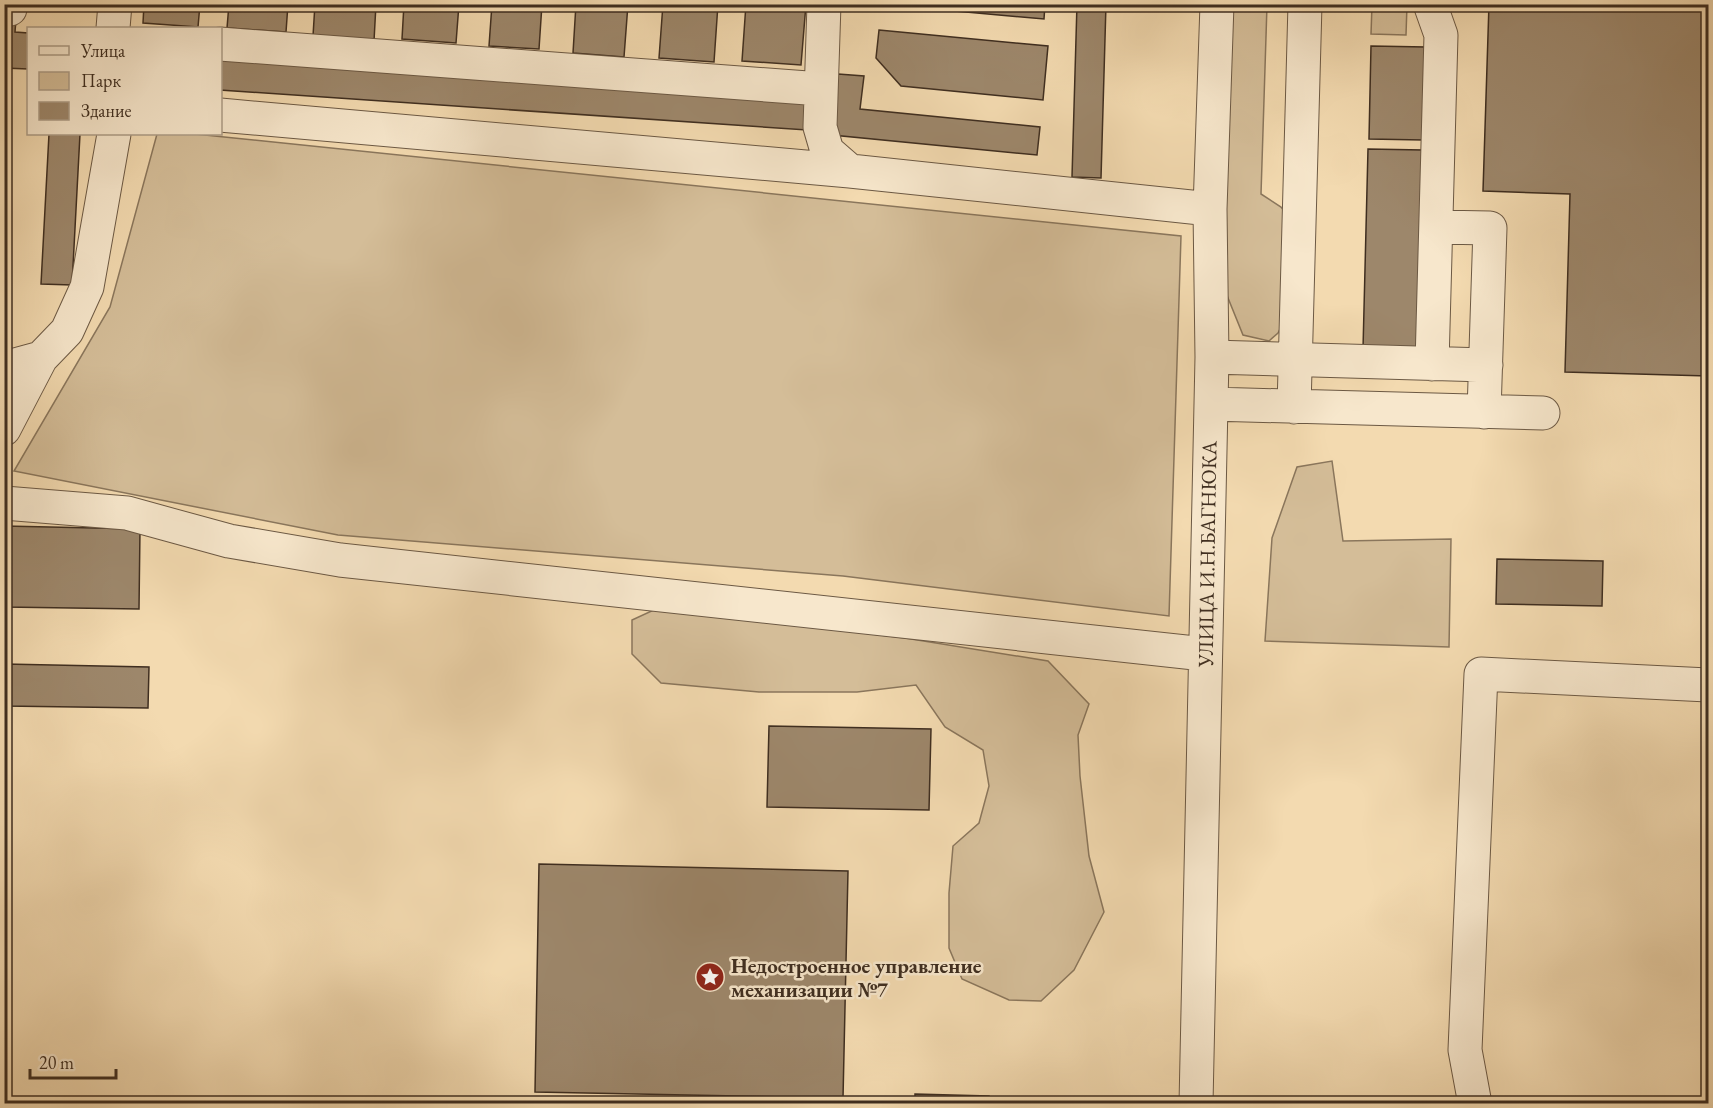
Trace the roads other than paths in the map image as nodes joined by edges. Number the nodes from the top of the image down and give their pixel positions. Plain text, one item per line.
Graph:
1 (115, 4) edge
2 (824, 4) edge
3 (1216, 4) edge
4 (1305, 4) edge
5 (1430, 4) edge
6 (113, 27) edge
7 (222, 44) edge
8 (821, 89) junction
9 (222, 115) edge
10 (114, 135) edge
11 (850, 171) junction
12 (1210, 209) junction
13 (1436, 227) junction
14 (1212, 357) junction
15 (41, 358) junction
16 (1295, 360) junction
17 (1432, 364) junction
18 (1486, 365) junction
19 (4, 368) edge
20 (1211, 404) junction
21 (1294, 407) junction
22 (1484, 412) junction
23 (1543, 413) dead end
24 (4, 429) edge
25 (4, 503) edge
26 (1204, 654) junction
27 (1708, 685) edge
28 (1196, 1104) edge
29 (1475, 1104) edge

1 - 6 street
2 - 8 street
3 - 12 street, УЛИЦА И.Н.БАГНЮКА
4 - 16 street
5 - 13 street
7 - 8 street
8 - 11 street
9 - 11 street
10 - 15 street
11 - 12 street
12 - 14 street, УЛИЦА И.Н.БАГНЮКА
13 - 17 street
13 - 18 street
14 - 16 street
14 - 20 street, УЛИЦА И.Н.БАГНЮКА
15 - 19 street
15 - 24 street
16 - 17 street
16 - 21 street
17 - 18 street
18 - 22 street
20 - 21 street
20 - 26 street, УЛИЦА И.Н.БАГНЮКА
21 - 22 street
22 - 23 street
25 - 26 street
26 - 28 street, УЛИЦА И.Н.БАГНЮКА
27 - 29 street

